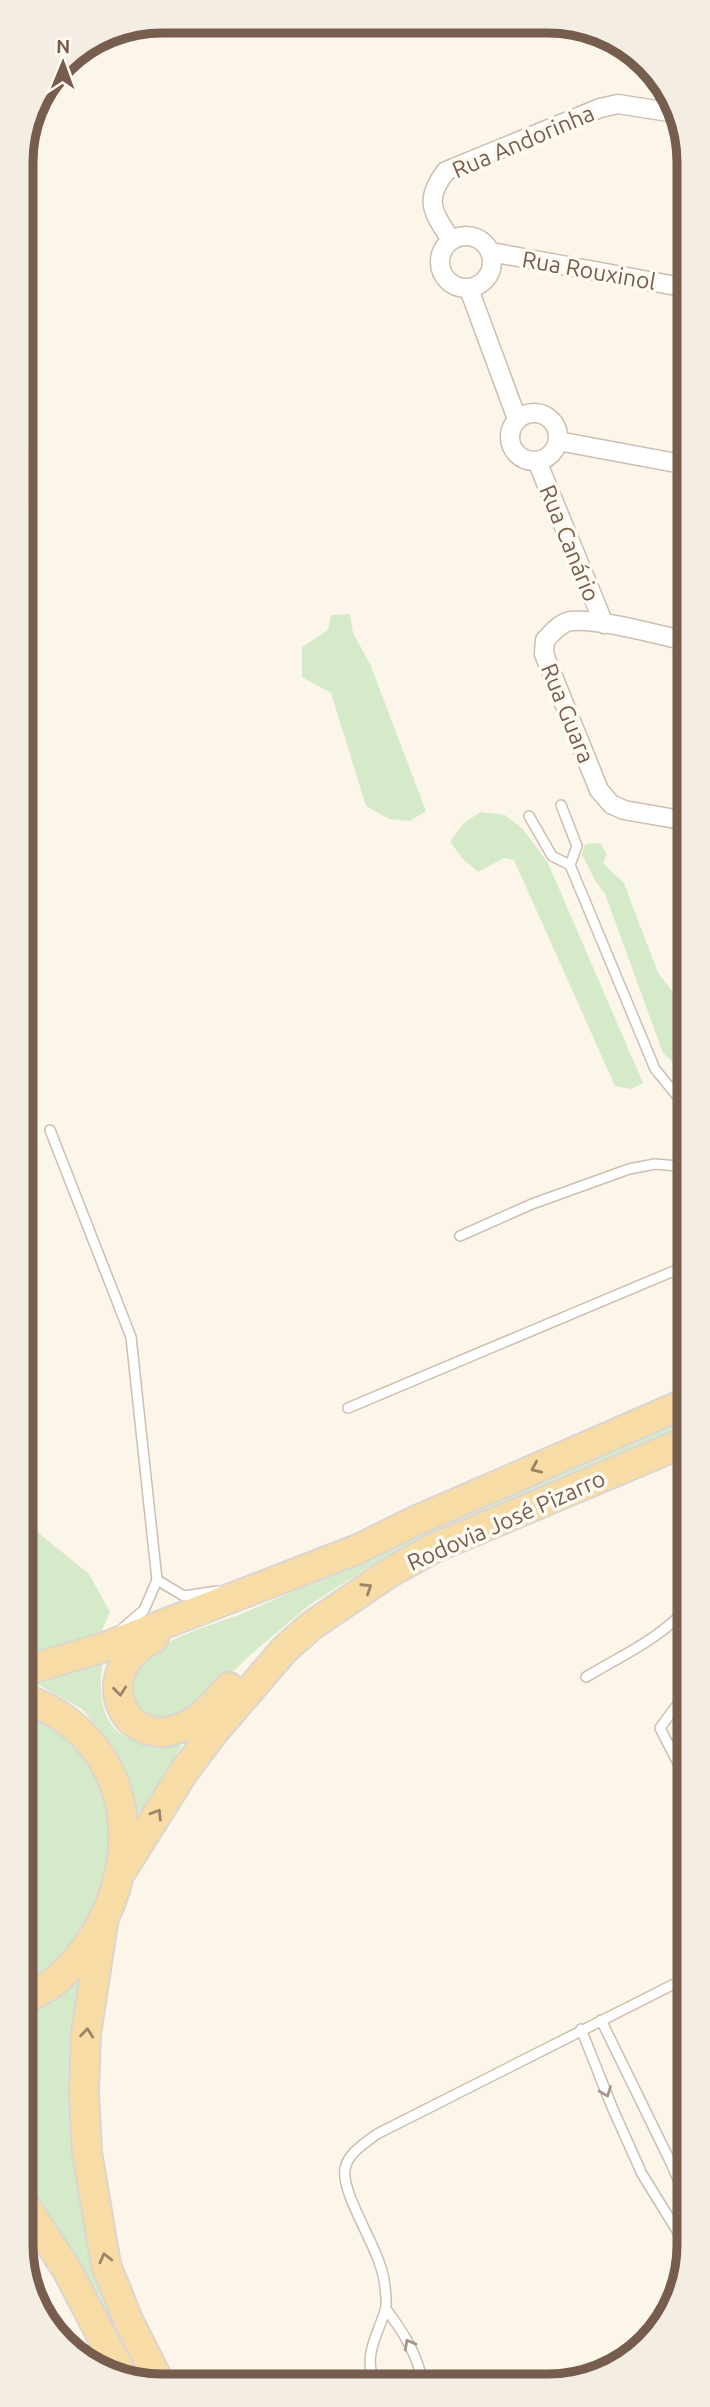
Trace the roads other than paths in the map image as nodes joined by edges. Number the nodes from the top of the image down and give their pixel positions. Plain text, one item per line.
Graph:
1 (666, 112) edge
2 (451, 240) junction
3 (491, 253) junction
4 (677, 286) edge
5 (469, 289) junction
6 (517, 419) junction
7 (558, 441) junction
8 (537, 461) junction
9 (677, 463) edge
10 (604, 624) junction
11 (677, 639) edge
12 (561, 805) dead end
13 (529, 816) dead end
14 (677, 819) edge
15 (570, 865) junction
16 (677, 1095) edge
17 (50, 1130) dead end
18 (677, 1166) edge
19 (460, 1236) dead end
20 (676, 1270) edge
21 (676, 1396) edge
22 (676, 1407) edge
23 (348, 1408) dead end
24 (631, 1427) junction
25 (676, 1446) edge
26 (676, 1459) edge
27 (619, 1471) junction
28 (157, 1580) junction
29 (268, 1583) junction
30 (240, 1594) junction
31 (676, 1620) edge
32 (102, 1648) junction
33 (284, 1650) junction
34 (33, 1668) edge
35 (586, 1677) dead end
36 (33, 1702) edge
37 (676, 1706) edge
38 (676, 1760) edge
39 (121, 1872) junction
40 (104, 1917) junction
41 (676, 1983) edge
42 (33, 1994) edge
43 (601, 2021) junction
44 (581, 2029) junction
45 (676, 2175) edge
46 (33, 2218) edge
47 (676, 2228) edge
48 (386, 2309) junction
49 (117, 2365) edge
50 (155, 2374) edge
51 (371, 2374) edge
52 (421, 2374) edge

1 - 2 street, Rua Andorinha
2 - 3 street
2 - 5 street
3 - 4 street, Rua Rouxinol
3 - 5 street
5 - 6 street
6 - 7 street
6 - 8 street
7 - 8 street
7 - 9 street
8 - 10 street, Rua Canário
10 - 11 street, Rua Guara
10 - 14 street, Rua Guara
12 - 15 lane
13 - 15 lane
15 - 16 lane
17 - 28 lane
18 - 19 lane
20 - 23 lane
21 - 24 main road
22 - 24 main road
24 -> 29 main road, Rodovia José Pizarro
25 - 27 main road, Rodovia José Pizarro
26 - 27 main road
33 -> 27 main road, Rodovia José Pizarro
28 - 29 lane
28 - 32 lane
29 - 30 main road, Rodovia José Pizarro
30 - 32 main road, Rodovia José Pizarro
30 -> 33 main road
31 - 35 lane
32 - 34 main road, Rodovia José Pizarro
39 -> 33 main road, Rodovia José Pizarro
36 - 39 main road
37 - 38 lane
39 - 40 main road
40 - 42 main road
50 -> 40 main road
41 - 43 lane
43 - 44 lane
43 - 45 lane
44 -> 47 lane
44 - 48 lane
46 - 49 main road
48 - 51 lane
52 -> 48 lane

